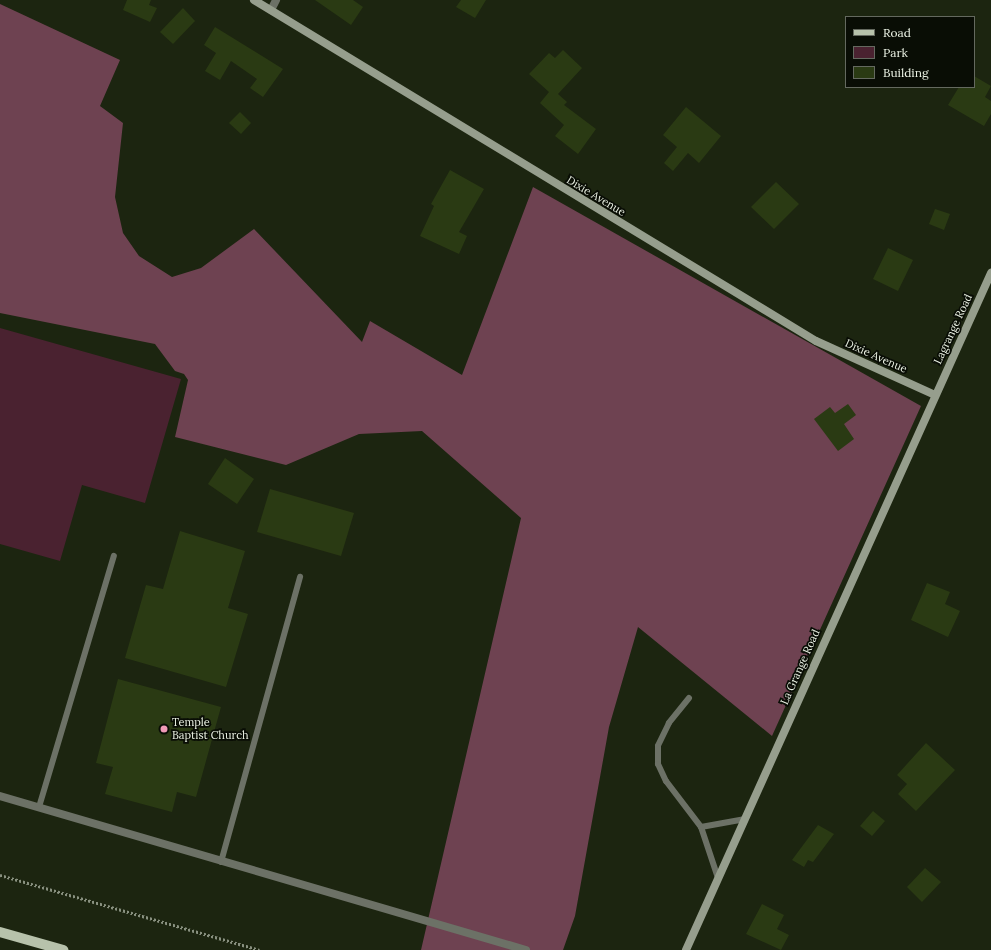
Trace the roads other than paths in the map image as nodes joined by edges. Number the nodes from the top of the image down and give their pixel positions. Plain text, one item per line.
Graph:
1 (254, 0) edge
2 (276, 0) edge
3 (271, 10) junction
4 (991, 273) edge
5 (935, 394) junction
6 (114, 556) dead end
7 (300, 577) dead end
8 (688, 698) dead end
9 (0, 796) edge
10 (39, 807) junction
11 (745, 819) junction
12 (701, 827) junction
13 (221, 862) junction
14 (718, 878) junction
15 (0, 932) edge
16 (63, 950) edge
17 (526, 950) edge
18 (686, 950) edge

1 - 3 street, Dixie Avenue
2 - 3 street
3 - 5 street, Dixie Avenue
4 - 5 street, Lagrange Road
5 - 11 street, La Grange Road
6 - 10 lane
7 - 13 lane
8 - 12 lane
9 - 10 street
10 - 13 street
11 - 12 lane
11 - 14 street, La Grange Road
12 - 14 lane
13 - 17 street
14 - 18 street, La Grange Road
15 - 16 main road

